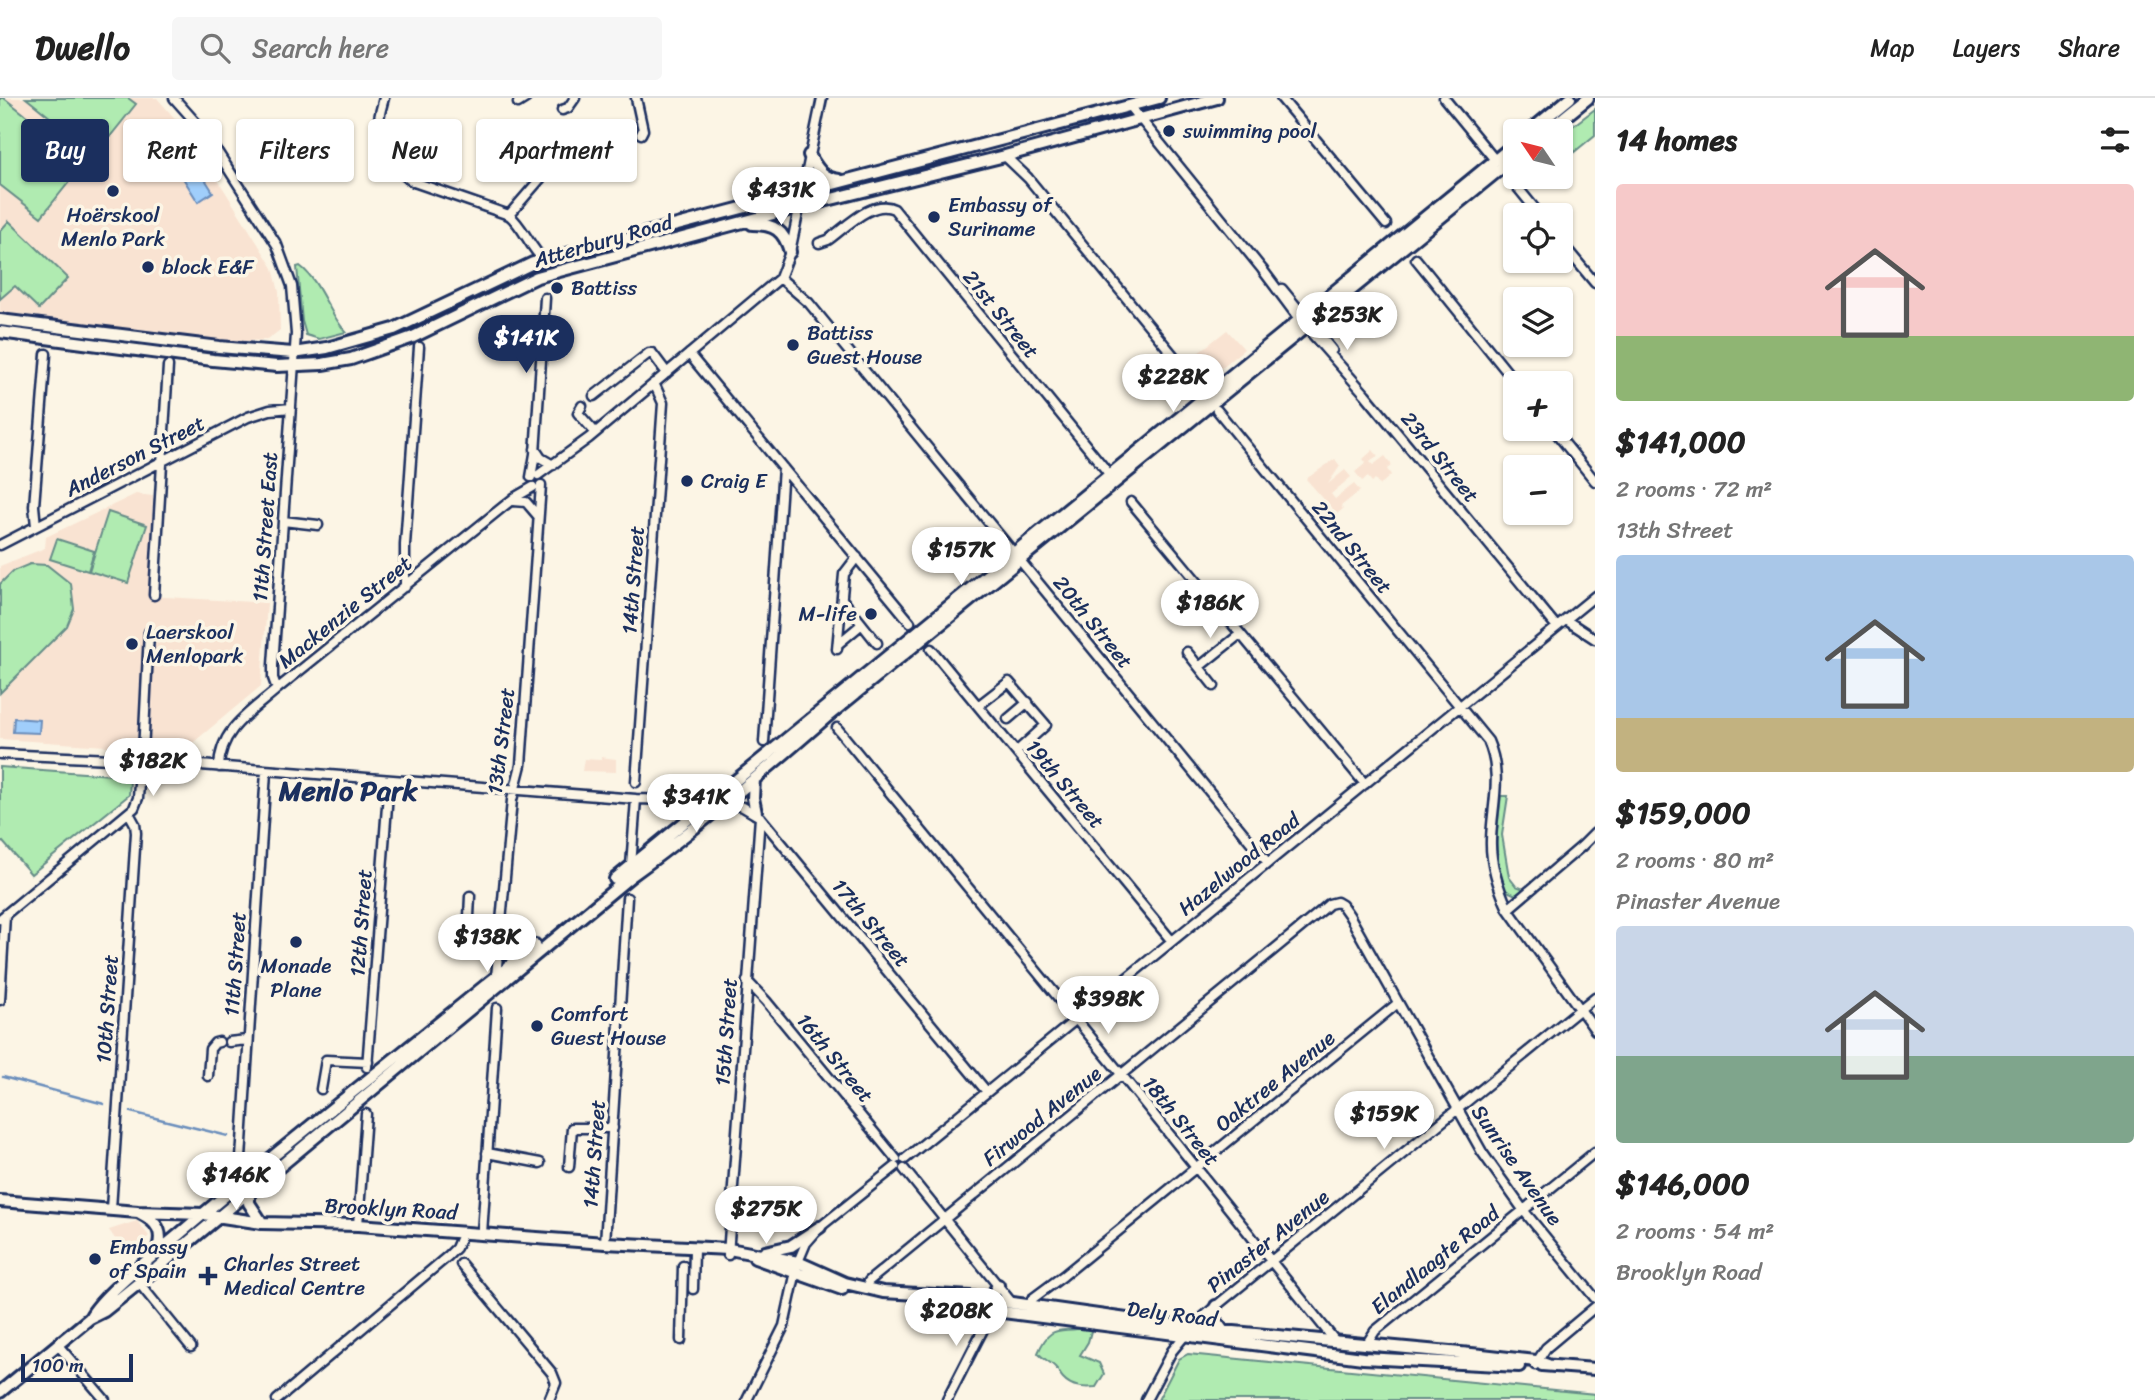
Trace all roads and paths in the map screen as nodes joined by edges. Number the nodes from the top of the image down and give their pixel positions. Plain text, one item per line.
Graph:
1 (174, 98) edge
2 (384, 98) edge
3 (526, 98) edge
4 (575, 98) edge
5 (636, 98) edge
6 (822, 98) edge
7 (1159, 98) edge
8 (1217, 98) edge
9 (1444, 98) edge
10 (1570, 98) edge
11 (1588, 98) edge
12 (1285, 101) edge
13 (518, 103) dead end
14 (1130, 106) junction
15 (562, 110) dead end
16 (1140, 119) junction
17 (1545, 119) edge
18 (1562, 119) edge
19 (641, 134) dead end
20 (1028, 149) junction
21 (1503, 154) edge
22 (809, 155) junction
23 (1005, 156) junction
24 (1495, 160) junction
25 (1503, 166) edge
26 (1028, 178) junction
27 (842, 180) junction
28 (538, 182) edge
29 (1518, 189) edge
30 (802, 190) junction
31 (1530, 203) edge
32 (799, 208) junction
33 (509, 215) junction
34 (1387, 224) dead end
35 (728, 226) junction
36 (528, 243) junction
37 (819, 243) dead end
38 (790, 252) junction
39 (1573, 256) edge
40 (1416, 258) dead end
41 (544, 260) junction
42 (526, 266) junction
43 (780, 278) junction
44 (1595, 283) edge
45 (545, 298) dead end
46 (0, 320) edge
47 (1306, 322) junction
48 (0, 332) edge
49 (419, 347) dead end
50 (293, 353) junction
51 (46, 354) dead end
52 (689, 355) junction
53 (1178, 360) dead end
54 (168, 366) dead end
55 (293, 367) junction
56 (1506, 371) edge
57 (667, 373) junction
58 (654, 383) junction
59 (594, 396) dead end
60 (582, 406) dead end
61 (290, 408) junction
62 (1217, 410) dead end
63 (596, 432) junction
64 (1563, 441) edge
65 (535, 452) junction
66 (162, 462) junction
67 (555, 465) junction
68 (783, 468) junction
69 (1110, 475) junction
70 (536, 481) junction
71 (1595, 481) edge
72 (512, 500) junction
73 (1130, 502) dead end
74 (538, 513) junction
75 (282, 521) junction
76 (318, 525) dead end
77 (36, 526) junction
78 (0, 545) edge
79 (1016, 556) junction
80 (857, 558) junction
81 (405, 587) junction
82 (154, 595) dead end
83 (1595, 596) edge
84 (842, 600) junction
85 (1566, 620) junction
86 (910, 622) dead end
87 (862, 624) junction
88 (1557, 627) junction
89 (149, 632) dead end
90 (1239, 635) junction
91 (1595, 639) edge
92 (877, 643) dead end
93 (931, 649) dead end
94 (1187, 652) dead end
95 (1199, 667) junction
96 (1214, 686) dead end
97 (277, 689) junction
98 (1028, 702) junction
99 (978, 706) junction
100 (1459, 706) junction
101 (1008, 719) dead end
102 (837, 728) dead end
103 (764, 742) dead end
104 (1016, 751) junction
105 (0, 754) edge
106 (146, 757) junction
107 (133, 760) junction
108 (219, 767) junction
109 (140, 768) junction
110 (266, 772) junction
111 (754, 779) junction
112 (389, 780) junction
113 (636, 782) dead end
114 (1365, 784) junction
115 (515, 789) junction
116 (636, 800) junction
117 (712, 801) junction
118 (725, 803) junction
119 (130, 813) junction
120 (758, 815) junction
121 (1595, 833) edge
122 (1268, 863) junction
123 (631, 866) junction
124 (470, 896) dead end
125 (627, 898) dead end
126 (1337, 902) joint
127 (1508, 909) junction
128 (3, 917) edge
129 (1171, 940) junction
130 (501, 941) junction
131 (496, 977) junction
132 (747, 981) junction
133 (1595, 997) edge
134 (0, 1000) edge
135 (1398, 1003) junction
136 (497, 1008) dead end
137 (1580, 1009) junction
138 (1075, 1019) junction
139 (1595, 1030) edge
140 (247, 1040) junction
141 (219, 1042) dead end
142 (229, 1042) dead end
143 (1121, 1074) junction
144 (208, 1076) dead end
145 (321, 1089) dead end
146 (987, 1092) junction
147 (1457, 1110) junction
148 (366, 1114) dead end
149 (613, 1129) junction
150 (1595, 1152) edge
151 (487, 1153) junction
152 (241, 1158) dead end
153 (540, 1163) dead end
154 (900, 1164) junction
155 (569, 1167) dead end
156 (1196, 1168) junction
157 (249, 1189) junction
158 (0, 1200) edge
159 (111, 1209) junction
160 (1524, 1211) junction
161 (138, 1212) junction
162 (203, 1214) junction
163 (218, 1216) junction
164 (944, 1219) junction
165 (262, 1223) junction
166 (358, 1225) junction
167 (820, 1227) junction
168 (463, 1233) junction
169 (482, 1234) junction
170 (605, 1243) junction
171 (695, 1249) junction
172 (729, 1252) junction
173 (755, 1252) junction
174 (155, 1255) junction
175 (1271, 1259) junction
176 (461, 1264) dead end
177 (683, 1266) dead end
178 (796, 1267) junction
179 (869, 1281) dead end
180 (139, 1283) junction
181 (682, 1283) junction
182 (998, 1285) junction
183 (1043, 1292) junction
184 (1595, 1298) edge
185 (1012, 1303) junction
186 (992, 1305) junction
187 (1031, 1306) junction
188 (1216, 1306) junction
189 (1595, 1307) edge
190 (1046, 1312) junction
191 (90, 1318) junction
192 (1223, 1331) junction
193 (1188, 1332) junction
194 (681, 1340) dead end
195 (1336, 1342) junction
196 (57, 1344) junction
197 (191, 1347) dead end
198 (1366, 1348) junction
199 (1419, 1360) junction
200 (1535, 1364) junction
201 (1595, 1369) edge
202 (0, 1392) edge
203 (105, 1400) edge
204 (277, 1400) edge
205 (549, 1400) edge
206 (747, 1400) edge
207 (947, 1400) edge
208 (1146, 1400) edge

1 - 50 street, 11th Street East
2 - 33 street
3 - 13 street
4 - 15 street
5 - 19 street
6 - 22 street, Mackenzie Street
7 - 14 main road, Atterbury Road
8 - 16 main road, Atterbury Road
9 - 24 street
10 - 17 main road
11 - 18 main road
12 - 34 street
14 - 16 street, 23rd Street
14 - 27 main road, Atterbury Road
16 - 20 main road, Atterbury Road
16 - 47 street, 23rd Street
20 - 23 main road, Atterbury Road
20 - 26 street
21 - 24 main road
22 - 27 main road
22 - 30 street, Mackenzie Street
23 - 26 street
23 - 32 main road, Atterbury Road
24 - 47 main road
25 - 47 main road
26 - 53 street
27 - 30 main road, Atterbury Road
28 - 33 street
29 - 31 street
30 - 32 street, Mackenzie Street
30 - 41 main road, Atterbury Road
32 - 35 main road, Atterbury Road
32 - 38 street, Mackenzie Street
33 - 36 street
35 - 38 main road
35 - 55 main road, Atterbury Road
36 - 41 street
36 - 42 street
37 - 69 street, 21st Street
38 - 43 street, Mackenzie Street
39 - 44 street
40 - 56 street
41 - 42 main road, Atterbury Road
42 - 50 main road, Atterbury Road
43 - 52 street, Mackenzie Street
43 - 79 street, 20th Street
45 - 65 street, 13th Street
46 - 50 main road, Atterbury Road
47 - 69 main road
47 - 79 main road
47 - 88 street, 23rd Street
48 - 55 main road, Atterbury Road
49 - 81 street
50 - 55 street, 11th Street East
51 - 77 street
52 - 57 street, Mackenzie Street
52 - 68 street
54 - 66 street
55 - 61 street, 11th Street East
57 - 58 street, Mackenzie Street
57 - 59 street
58 - 63 street, Mackenzie Street
58 - 113 street, 14th Street
60 - 63 street
61 - 66 street, Anderson Street
61 - 75 street, 11th Street East
62 - 100 street, 22nd Street
63 - 67 street, Mackenzie Street
64 - 71 street
65 - 67 street
65 - 70 street, 13th Street
66 - 77 street, Anderson Street
66 - 82 street
67 - 70 street, Mackenzie Street
68 - 80 street
68 - 103 street
69 - 79 main road
70 - 72 street, Mackenzie Street
70 - 74 street, 13th Street
72 - 74 street
72 - 81 street, Mackenzie Street
73 - 90 street
74 - 115 street, 13th Street
75 - 76 street
75 - 97 street, 11th Street East
77 - 78 street, Anderson Street
79 - 111 main road
79 - 117 main road
79 - 122 street, 20th Street
80 - 84 street
80 - 86 street
81 - 97 street, Mackenzie Street
83 - 85 street, Hazelwood Road
84 - 87 street
84 - 87 street
85 - 88 street, Hazelwood Road
85 - 91 street
87 - 92 street
88 - 100 street, Hazelwood Road
89 - 106 street
90 - 95 street
90 - 114 street
93 - 99 street, 19th Street
94 - 95 street
95 - 96 street
97 - 108 street, Mackenzie Street
98 - 99 street
98 - 101 street
98 - 104 street
99 - 104 street, 19th Street
100 - 114 street, Hazelwood Road
100 - 127 street, 22nd Street
102 - 138 street, 18th Street
104 - 129 street, 19th Street
105 - 107 street
106 - 107 street
106 - 108 street
106 - 109 street
107 - 109 street
108 - 110 street
109 - 119 street
110 - 112 street
110 - 140 street, 11th Street
111 - 118 main road
111 - 120 main road
112 - 115 street
112 - 145 street, 12th Street
114 - 122 street, Hazelwood Road
115 - 116 street
115 - 130 street, 13th Street
116 - 117 street
116 - 123 street
117 - 118 street
117 - 123 main road
118 - 120 street
118 - 157 main road
119 - 128 street
119 - 159 street, 10th Street
120 - 132 street, 15th Street
120 - 146 street, 17th Street
121 - 127 street
122 - 129 street, Hazelwood Road
123 - 131 main road
124 - 130 street
125 - 149 street, 14th Street
126 - 135 street, Sunrise Avenue
126 - 143 street, Firwood Avenue
127 - 137 street, 22nd Street
128 - 134 street
129 - 138 street, Hazelwood Road
130 - 131 street, 13th Street
131 - 162 main road
132 - 154 street, 16th Street
132 - 172 street, 15th Street
133 - 137 street, Pinaster Avenue
135 - 147 street, Sunrise Avenue
135 - 156 street, Oaktree Avenue
136 - 151 street
137 - 139 street, 22nd Street
137 - 147 street, Pinaster Avenue
138 - 143 street, 18th Street
138 - 146 street, Hazelwood Road
140 - 142 street
140 - 152 street, 11th Street
141 - 144 street
143 - 156 street, 18th Street
143 - 164 street, Firwood Avenue
146 - 154 street, Hazelwood Road
147 - 160 street, Sunrise Avenue
147 - 175 street, Pinaster Avenue
148 - 166 street
149 - 155 street
149 - 170 street, 14th Street
150 - 160 street, Elandlaagte Road
151 - 153 street
151 - 169 street
154 - 164 street, 16th Street
154 - 167 street, Hazelwood Road
156 - 175 street, 18th Street
156 - 183 street, Oaktree Avenue
157 - 163 main road
157 - 165 main road
158 - 159 main road, Brooklyn Road
159 - 161 main road, Brooklyn Road
160 - 184 street, Sunrise Avenue
160 - 198 street, Elandlaagte Road
161 - 162 main road, Brooklyn Road
161 - 174 main road
162 - 163 main road, Brooklyn Road
162 - 174 main road
163 - 165 main road, Brooklyn Road
163 - 180 main road
164 - 179 street, Firwood Avenue
164 - 182 street, 16th Street
165 - 166 main road, Brooklyn Road
166 - 168 main road, Brooklyn Road
167 - 173 main road
167 - 178 street, Hazelwood Road
168 - 169 main road, Brooklyn Road
168 - 204 street
169 - 170 main road, Brooklyn Road
170 - 171 main road, Brooklyn Road
171 - 172 main road, Brooklyn Road
171 - 181 street
172 - 173 main road, Brooklyn Road
172 - 178 main road, Brooklyn Road
173 - 178 main road, Brooklyn Road
174 - 191 main road
175 - 188 street, Pinaster Avenue
175 - 195 street, 18th Street
176 - 205 street
177 - 181 street
178 - 186 main road, Dely Road
178 - 206 street, Hazelwood Road
180 - 191 main road
180 - 197 street
181 - 194 street
182 - 185 street, 16th Street
182 - 186 main road
183 - 187 street, Oaktree Avenue
183 - 190 street
185 - 186 main road, Dely Road
185 - 187 main road, Dely Road
185 - 190 main road
186 - 190 main road, Dely Road
186 - 207 street
187 - 190 main road, Dely Road
188 - 192 main road
188 - 193 street, Pinaster Avenue
189 - 200 street
190 - 193 main road, Dely Road
191 - 196 main road
192 - 193 main road, Dely Road
192 - 195 main road, Dely Road
193 - 199 main road, Dely Road
193 - 208 street, Pinaster Avenue
195 - 198 main road, Dely Road
196 - 202 main road
196 - 203 street
198 - 199 main road
198 - 200 main road, Dely Road
199 - 200 main road, Dely Road
200 - 201 main road, Dely Road

